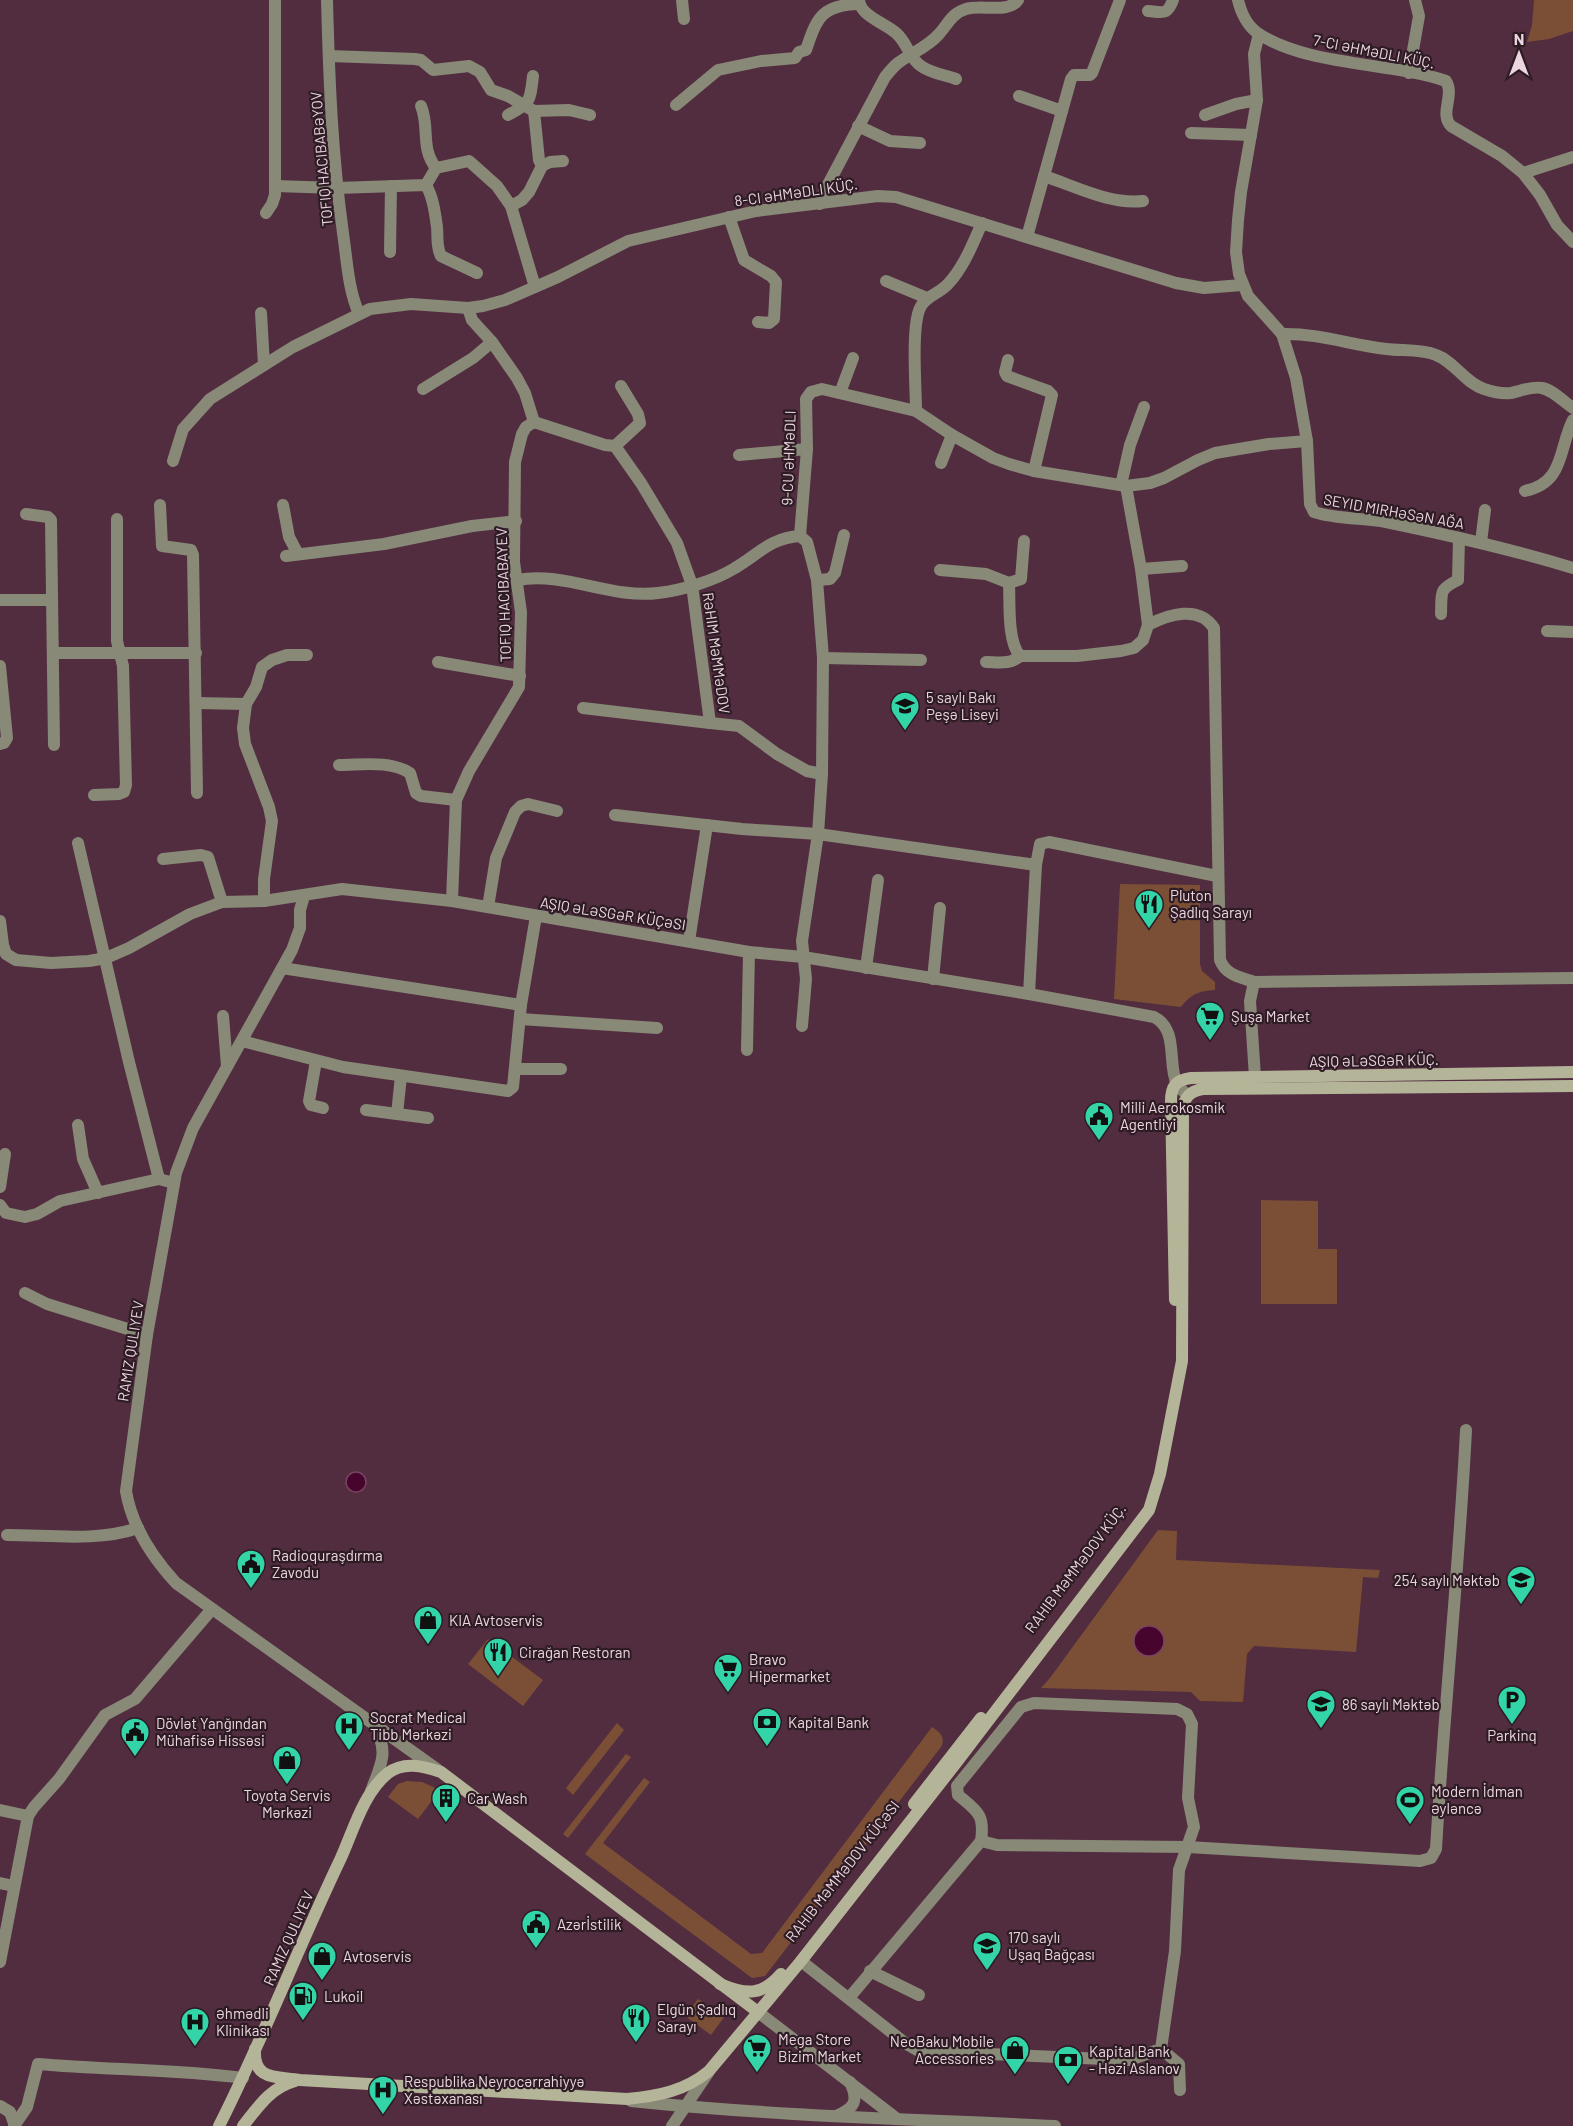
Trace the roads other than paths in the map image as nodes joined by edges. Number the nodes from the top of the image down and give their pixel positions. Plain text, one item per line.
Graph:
1 (275, 0) edge
2 (327, 0) edge
3 (681, 0) edge
4 (1018, 0) edge
5 (1120, 0) edge
6 (1173, 0) edge
7 (1238, 0) edge
8 (1415, 0) edge
9 (859, 2) edge
10 (1148, 11) dead end
11 (684, 19) dead end
12 (1258, 34) junction
13 (911, 55) junction
14 (329, 56) junction
15 (1409, 73) junction
16 (533, 76) dead end
17 (956, 79) dead end
18 (1019, 96) dead end
19 (1257, 100) junction
20 (676, 105) dead end
21 (421, 106) dead end
22 (529, 109) junction
23 (1062, 111) junction
24 (590, 114) dead end
25 (508, 115) dead end
26 (1205, 115) dead end
27 (858, 126) junction
28 (1191, 133) dead end
29 (1251, 135) junction
30 (920, 143) dead end
31 (1573, 157) edge
32 (563, 161) dead end
33 (542, 166) junction
34 (436, 168) junction
35 (1523, 174) junction
36 (1044, 176) junction
37 (426, 185) junction
38 (275, 186) junction
39 (392, 186) junction
40 (337, 188) junction
41 (1143, 201) dead end
42 (820, 204) junction
43 (511, 206) junction
44 (266, 213) dead end
45 (729, 217) junction
46 (982, 224) junction
47 (1026, 237) junction
48 (1573, 242) edge
49 (390, 252) dead end
50 (477, 273) dead end
51 (886, 281) dead end
52 (1242, 285) junction
53 (535, 287) junction
54 (927, 298) junction
55 (468, 308) junction
56 (261, 313) dead end
57 (359, 314) junction
58 (758, 322) dead end
59 (1282, 334) junction
60 (492, 342) junction
61 (853, 358) dead end
62 (1008, 360) dead end
63 (264, 365) junction
64 (621, 386) dead end
65 (423, 389) dead end
66 (1573, 391) edge
67 (840, 393) junction
68 (1569, 405) edge
69 (1144, 407) dead end
70 (916, 411) junction
71 (1573, 420) edge
72 (534, 422) junction
73 (952, 435) junction
74 (1306, 441) junction
75 (615, 446) junction
76 (807, 449) junction
77 (740, 455) dead end
78 (173, 461) dead end
79 (941, 463) dead end
80 (1034, 471) junction
81 (1123, 486) junction
82 (1525, 491) dead end
83 (160, 505) dead end
84 (283, 505) dead end
85 (1485, 510) dead end
86 (26, 514) dead end
87 (117, 519) dead end
88 (516, 521) junction
89 (844, 535) dead end
90 (800, 536) junction
91 (1459, 538) junction
92 (1024, 541) dead end
93 (1481, 542) junction
94 (1182, 566) dead end
95 (1573, 568) edge
96 (1141, 569) junction
97 (940, 570) dead end
98 (517, 580) junction
99 (816, 580) junction
100 (1009, 583) junction
101 (692, 585) junction
102 (0, 600) edge
103 (52, 600) junction
104 (1442, 614) dead end
105 (1148, 625) junction
106 (1546, 632) dead end
107 (1573, 632) edge
108 (120, 652) junction
109 (53, 653) junction
110 (196, 653) junction
111 (307, 655) dead end
112 (1020, 656) junction
113 (823, 658) junction
114 (921, 660) dead end
115 (438, 662) dead end
116 (986, 663) dead end
117 (0, 666) edge
118 (520, 676) junction
119 (196, 704) junction
120 (246, 704) junction
121 (584, 708) dead end
122 (710, 723) junction
123 (0, 744) edge
124 (54, 745) dead end
125 (339, 765) dead end
126 (822, 774) junction
127 (197, 794) dead end
128 (94, 795) dead end
129 (456, 800) junction
130 (557, 811) dead end
131 (615, 815) dead end
132 (707, 825) junction
133 (818, 834) junction
134 (78, 843) dead end
135 (163, 859) dead end
136 (1036, 865) junction
137 (1217, 876) junction
138 (878, 880) dead end
139 (304, 896) junction
140 (264, 901) junction
141 (452, 901) junction
142 (222, 902) junction
143 (488, 908) junction
144 (940, 908) dead end
145 (536, 916) junction
146 (0, 921) edge
147 (689, 941) junction
148 (749, 952) junction
149 (803, 957) junction
150 (106, 958) junction
151 (866, 968) junction
152 (282, 969) junction
153 (1573, 978) edge
154 (933, 979) junction
155 (1254, 982) junction
156 (1029, 994) junction
157 (521, 1005) junction
158 (223, 1016) dead end
159 (520, 1019) junction
160 (802, 1026) dead end
161 (657, 1028) dead end
162 (242, 1041) junction
163 (747, 1050) dead end
164 (316, 1061) junction
165 (227, 1067) junction
166 (515, 1069) junction
167 (561, 1069) dead end
168 (1573, 1072) edge
169 (401, 1076) junction
170 (1176, 1083) junction
171 (1255, 1083) junction
172 (1573, 1086) edge
173 (1190, 1094) junction
174 (323, 1108) dead end
175 (366, 1110) dead end
176 (397, 1114) junction
177 (428, 1118) dead end
178 (78, 1125) dead end
179 (5, 1154) dead end
180 (159, 1179) junction
181 (174, 1183) junction
182 (0, 1187) edge
183 (98, 1193) junction
184 (0, 1205) edge
185 (25, 1293) dead end
186 (147, 1335) junction
187 (1179, 1350) junction
188 (1466, 1430) dead end
189 (1145, 1508) junction
190 (138, 1528) junction
191 (7, 1534) dead end
192 (212, 1609) junction
193 (375, 1725) junction
194 (969, 1732) joint
195 (956, 1763) junction
196 (970, 1770) junction
197 (441, 1772) junction
198 (370, 1794) junction
199 (0, 1809) edge
200 (28, 1816) junction
201 (981, 1840) junction
202 (1188, 1847) junction
203 (0, 1883) edge
204 (14, 1886) junction
205 (0, 1960) edge
206 (801, 1961) junction
207 (870, 1971) junction
208 (720, 1984) junction
209 (919, 1995) dead end
210 (849, 1998) junction
211 (758, 2012) junction
212 (255, 2049) junction
213 (1161, 2049) junction
214 (709, 2071) junction
215 (243, 2078) junction
216 (300, 2080) junction
217 (850, 2082) junction
218 (1180, 2090) dead end
219 (614, 2099) junction
220 (0, 2106) edge
221 (686, 2107) junction
222 (835, 2116) junction
223 (896, 2118) junction
224 (970, 2124) edge
225 (14, 2126) edge
226 (219, 2126) edge
227 (243, 2126) edge
228 (672, 2126) edge
229 (1055, 2126) edge

1 - 38 street
2 - 14 street
3 - 11 street
4 - 13 street
5 - 23 street
6 - 10 street
7 - 12 street
8 - 15 street
9 - 13 street
9 - 20 street
12 - 15 street, 7-CI ƏHMƏDLI KÜÇ.
12 - 19 street, SEYID MIRHƏSƏN AĞA
13 - 17 street
13 - 27 street
14 - 22 street
14 - 40 street
15 - 35 street, 7-CI ƏHMƏDLI KÜÇ.
16 - 22 street
18 - 23 street
19 - 26 street
19 - 29 street, SEYID MIRHƏSƏN AĞA
21 - 34 street
22 - 24 street
22 - 25 street
22 - 33 street
23 - 36 street
27 - 30 street
27 - 42 street
28 - 29 street
29 - 52 street, SEYID MIRHƏSƏN AĞA
31 - 35 street
32 - 33 street
33 - 43 street
34 - 37 street
34 - 43 street
35 - 48 street, 7-CI ƏHMƏDLI KÜÇ.
36 - 41 street
36 - 47 street
37 - 39 street
37 - 50 street
38 - 40 street
38 - 44 street
39 - 40 street
39 - 49 street
40 - 57 street
42 - 45 street, 8-CI ƏHMƏDLI KÜÇ.
42 - 46 street, 8-CI ƏHMƏDLI KÜÇ.
43 - 53 street
45 - 53 street, 8-CI ƏHMƏDLI KÜÇ.
45 - 58 street
46 - 47 street, 8-CI ƏHMƏDLI KÜÇ.
46 - 54 street
47 - 52 street, 8-CI ƏHMƏDLI KÜÇ.
51 - 54 street
52 - 59 street, SEYID MIRHƏSƏN AĞA
53 - 55 street, 8-CI ƏHMƏDLI KÜÇ.
54 - 70 street
55 - 57 street, 8-CI ƏHMƏDLI KÜÇ.
55 - 60 street
56 - 63 street
57 - 63 street, 8-CI ƏHMƏDLI KÜÇ.
59 - 68 street
59 - 74 street, SEYID MIRHƏSƏN AĞA
60 - 65 street
60 - 72 street
61 - 67 street
62 - 80 street
63 - 78 street, 8-CI ƏHMƏDLI KÜÇ.
64 - 75 street
66 - 68 street
67 - 70 street, 9-CU ƏHMƏDLI
67 - 76 street, 9-CU ƏHMƏDLI
69 - 81 street
70 - 73 street, 9-CU ƏHMƏDLI
71 - 82 street
72 - 75 street
72 - 88 street
73 - 79 street
73 - 80 street, 9-CU ƏHMƏDLI
74 - 81 street, 9-CU ƏHMƏDLI
74 - 91 street, SEYID MIRHƏSƏN AĞA
75 - 101 street, RƏHIM MƏMMƏDOV
76 - 77 street
76 - 90 street, 9-CU ƏHMƏDLI
80 - 81 street, 9-CU ƏHMƏDLI
81 - 96 street
83 - 110 street
84 - 88 street
85 - 93 street
86 - 103 street
87 - 108 street
88 - 98 street
89 - 99 street
90 - 99 street
90 - 101 street
91 - 93 street, SEYID MIRHƏSƏN AĞA
91 - 104 street
92 - 100 street
93 - 95 street, SEYID MIRHƏSƏN AĞA
94 - 96 street
96 - 105 street
97 - 100 street
98 - 101 street
98 - 118 street
99 - 113 street
100 - 112 street
101 - 122 street, RƏHIM MƏMMƏDOV
102 - 103 street
103 - 109 street
105 - 112 street
105 - 137 street
106 - 107 street
108 - 109 street
108 - 110 street
108 - 128 street
109 - 124 street
110 - 119 street
111 - 120 street
112 - 116 street
113 - 114 street
113 - 126 street
115 - 118 street
117 - 123 street
118 - 129 street
119 - 120 street
119 - 127 street
120 - 140 street
121 - 122 street
122 - 126 street, RƏHIM MƏMMƏDOV
125 - 129 street
126 - 133 street
129 - 141 street
130 - 143 street
131 - 132 street
132 - 133 street
132 - 147 street
133 - 136 street
133 - 149 street
134 - 150 street
135 - 142 street
136 - 137 street
136 - 156 street
137 - 155 street
138 - 151 street
139 - 140 street
139 - 141 street
139 - 152 street, RAMIZ QULIYEV
140 - 142 street
141 - 143 street
142 - 150 street
143 - 145 street
144 - 154 street
145 - 147 street
145 - 157 street
146 - 150 street
147 - 148 street
148 - 149 street
148 - 163 street
149 - 151 street
149 - 160 street
150 - 180 street
151 - 154 street
152 - 157 street
152 - 162 street, RAMIZ QULIYEV
153 - 155 street
154 - 156 street
155 - 171 street
156 - 170 street
157 - 159 street
158 - 165 street
159 - 161 street
159 - 166 street
162 - 164 street
162 - 165 street, RAMIZ QULIYEV
164 - 169 street
164 - 174 street
165 - 181 street, RAMIZ QULIYEV
166 - 167 street
166 - 169 street
168 - 171 main road
169 - 176 street
170 - 171 main road
170 - 173 street
170 - 187 main road, RAHIB MƏMMƏDOV KÜÇ.
171 - 172 main road
171 - 173 main road
173 - 187 main road
175 - 176 street
176 - 177 street
178 - 183 street
179 - 182 street
180 - 181 street
180 - 183 street
181 - 186 street, RAMIZ QULIYEV
183 - 184 street
185 - 186 street
186 - 190 street, RAMIZ QULIYEV
187 - 189 main road, RAHIB MƏMMƏDOV KÜÇ.
188 - 202 street
189 - 194 main road, RAHIB MƏMMƏDOV KÜÇ.
189 - 195 main road
190 - 191 street
190 - 192 street, RAMIZ QULIYEV
192 - 193 street, RAMIZ QULIYEV
192 - 200 street
193 - 197 street, RAMIZ QULIYEV
193 - 198 street
194 - 208 main road, RAHIB MƏMMƏDOV KÜÇƏSI
195 - 196 street
195 - 206 main road
196 - 201 street
196 - 202 street
197 - 198 main road, RAMIZ QULIYEV
197 - 208 main road
198 - 212 main road, RAMIZ QULIYEV
199 - 200 street
200 - 204 street
201 - 202 street
201 - 207 street
202 - 213 street
203 - 204 street
204 - 205 street
206 - 210 street
206 - 211 main road
207 - 209 street
207 - 210 street
208 - 211 main road
210 - 213 street
211 - 214 main road
211 - 217 street
212 - 215 main road, RAMIZ QULIYEV
212 - 216 main road
213 - 218 street
214 - 219 main road
214 - 221 street
215 - 216 main road
215 - 225 street
215 - 226 main road, RAMIZ QULIYEV
216 - 219 main road
216 - 227 main road
217 - 222 street
217 - 223 street
219 - 221 street
220 - 225 street
221 - 222 street
221 - 228 street
222 - 223 street
223 - 224 street
224 - 229 street

